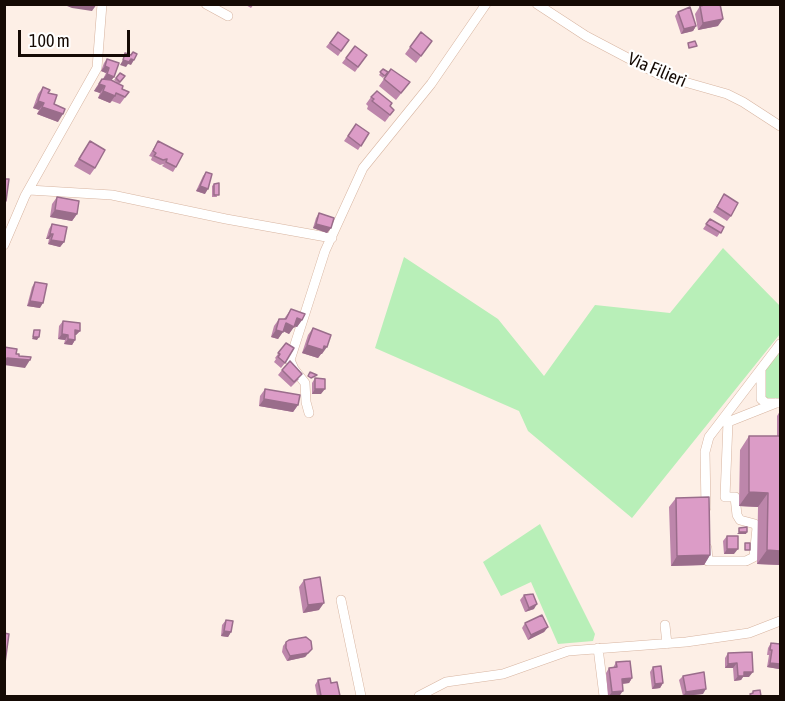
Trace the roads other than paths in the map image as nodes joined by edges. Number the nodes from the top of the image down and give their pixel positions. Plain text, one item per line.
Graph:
1 (102, 4) edge
2 (206, 4) edge
3 (486, 4) edge
4 (544, 6) edge
5 (228, 16) dead end
6 (780, 126) edge
7 (29, 190) junction
8 (332, 238) junction
9 (4, 245) edge
10 (780, 344) edge
11 (762, 369) junction
12 (778, 403) edge
13 (309, 413) dead end
14 (706, 518) edge
15 (707, 538) edge
16 (341, 600) dead end
17 (780, 621) edge
18 (665, 625) dead end
19 (668, 644) junction
20 (598, 648) junction
21 (361, 696) edge
22 (419, 696) edge
23 (604, 696) edge

1 - 7 street
2 - 5 street
3 - 8 street
4 - 6 street, Via Filieri
7 - 8 street
7 - 9 street
8 - 13 street
10 - 11 street
11 - 12 street
11 - 14 street
12 - 15 street
16 - 21 street
17 - 19 street
18 - 19 street
19 - 20 street
20 - 22 street
20 - 23 street

